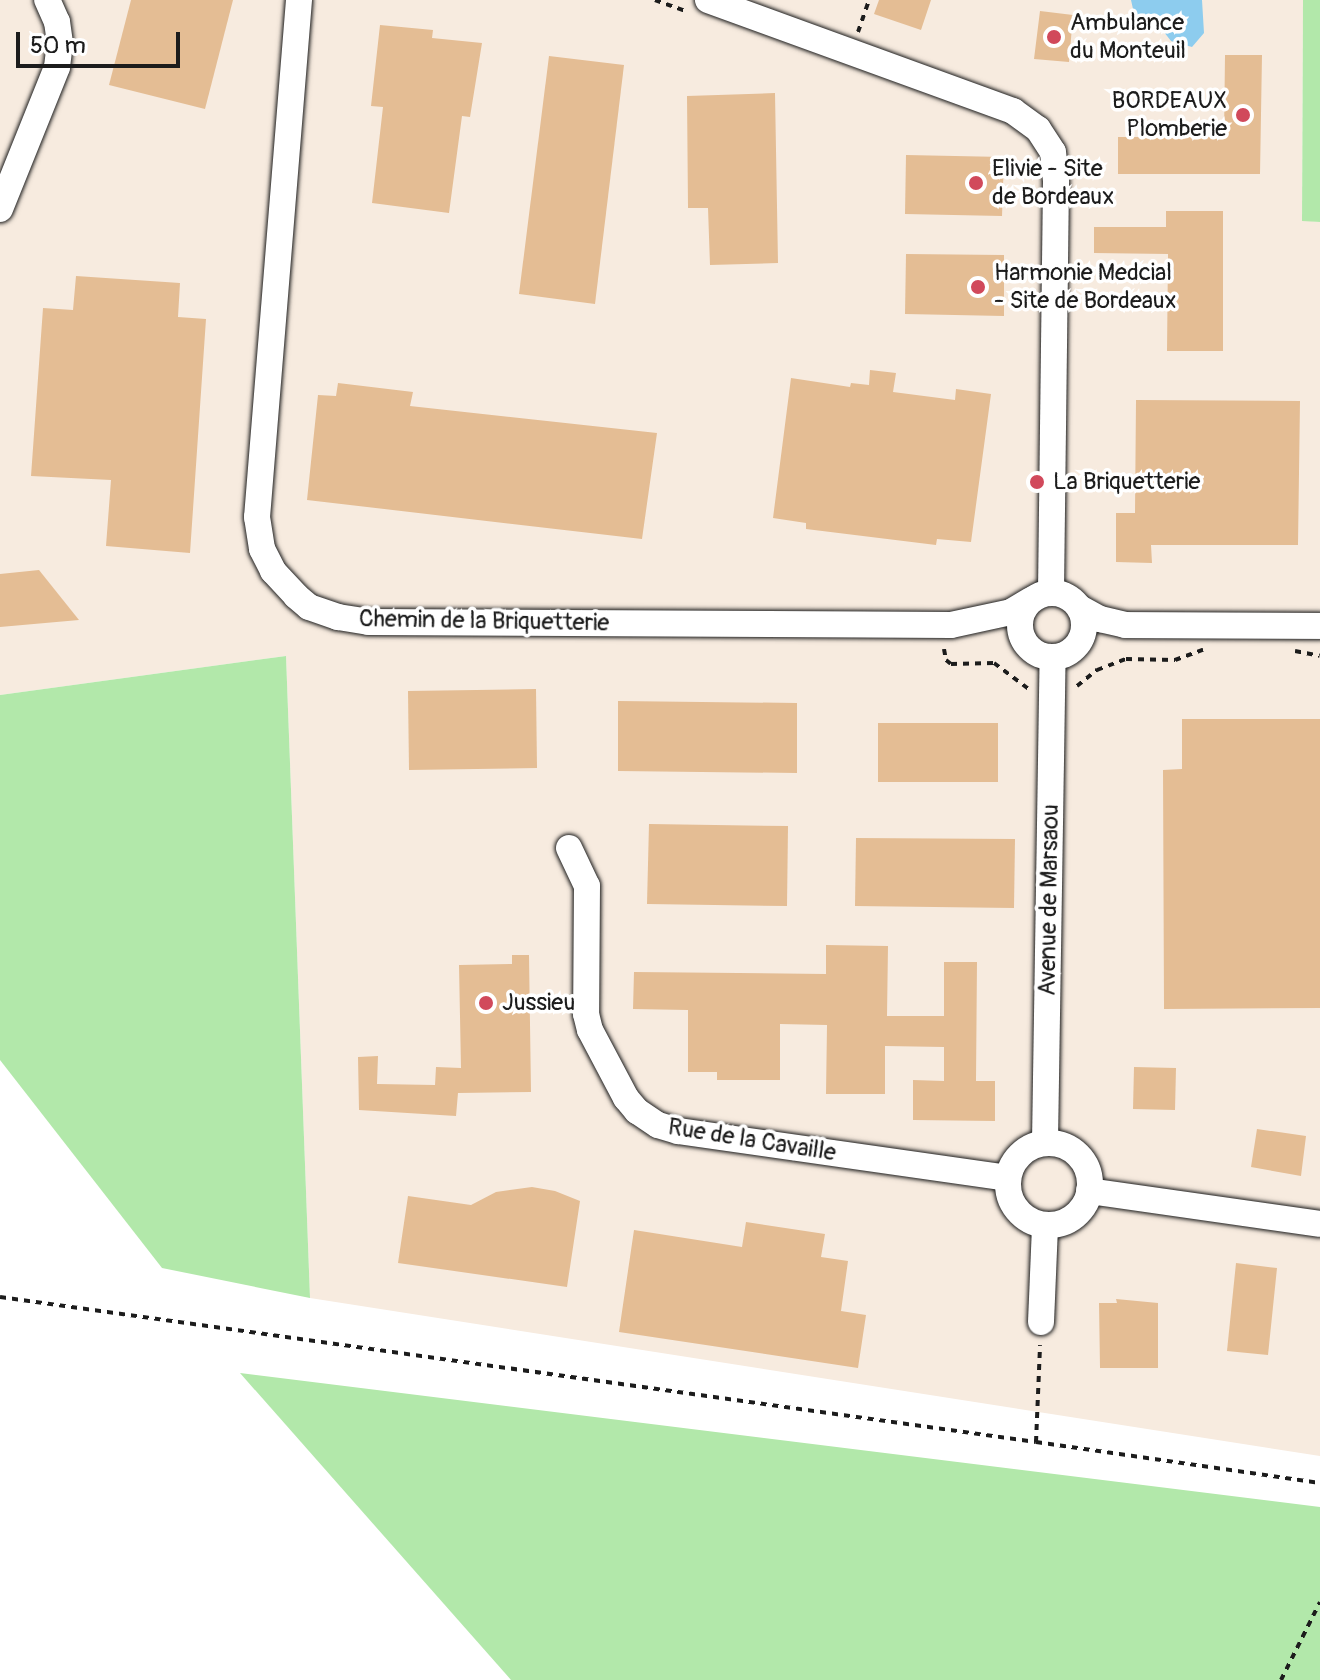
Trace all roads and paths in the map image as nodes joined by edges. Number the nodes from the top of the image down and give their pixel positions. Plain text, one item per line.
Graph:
1 (47, 0) edge
2 (299, 0) edge
3 (655, 0) edge
4 (869, 0) edge
5 (704, 8) edge
6 (853, 53) junction
7 (0, 209) edge
8 (1041, 596) junction
9 (1080, 608) junction
10 (951, 625) junction
11 (1125, 625) junction
12 (1320, 626) edge
13 (1077, 646) junction
14 (1028, 647) junction
15 (1053, 657) junction
16 (569, 848) dead end
17 (1045, 1142) junction
18 (1007, 1178) junction
19 (1089, 1191) junction
20 (1320, 1224) edge
21 (1045, 1225) junction
22 (0, 1297) edge
23 (1041, 1322) joint
24 (1036, 1442) junction
25 (1320, 1483) edge
26 (1320, 1602) edge
27 (1281, 1680) edge

1 - 7 street
2 - 10 street, Chemin de la Briquetterie
3 - 5 path
4 - 6 path
5 - 6 street
6 - 8 street
8 - 9 street
8 - 10 street, Chemin de la Briquetterie
8 - 14 street
9 - 11 street
9 - 13 street
10 - 14 street, Chemin de la Briquetterie
11 - 12 street
11 - 13 street
13 - 15 street
14 - 15 street, Chemin de la Briquetterie
15 - 17 street, Avenue de Marsaou
16 - 18 street, Rue de la Cavaille
17 - 18 street
17 - 19 street
18 - 21 street
19 - 20 street
19 - 21 street
21 - 23 street
22 - 24 path
23 - 24 path
24 - 25 path
26 - 27 path

